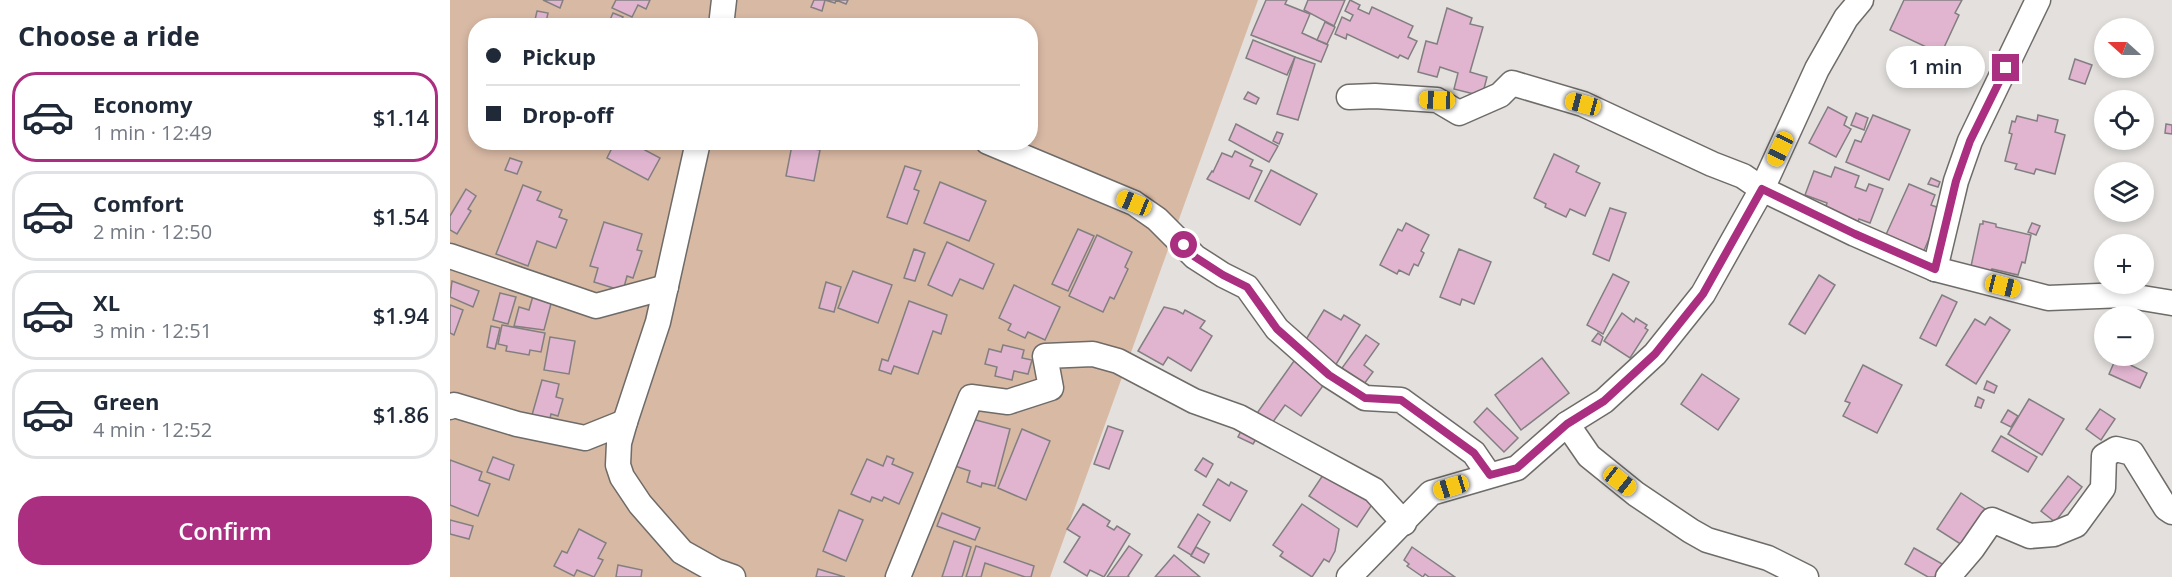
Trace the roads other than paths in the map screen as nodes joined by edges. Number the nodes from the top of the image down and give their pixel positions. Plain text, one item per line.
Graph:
1 (724, 0) edge
2 (1862, 0) edge
3 (2038, 0) edge
4 (722, 18) edge
5 (1349, 97) dead end
6 (696, 150) edge
7 (1007, 150) edge
8 (1762, 189) junction
9 (450, 256) edge
10 (1935, 269) junction
11 (666, 288) junction
12 (2172, 303) edge
13 (450, 407) edge
14 (625, 422) junction
15 (1567, 424) junction
16 (585, 438) junction
17 (618, 465) junction
18 (1490, 475) junction
19 (2172, 512) edge
20 (1404, 523) junction
21 (733, 577) edge
22 (898, 577) edge
23 (1349, 577) edge
24 (1806, 577) edge
25 (1948, 577) edge

1 - 4 street
2 - 8 street
3 - 10 street
5 - 8 street
6 - 11 street
7 - 18 street
8 - 10 street
8 - 15 street
9 - 11 street
10 - 12 street
11 - 14 street
13 - 16 street
14 - 16 street
14 - 17 street
15 - 18 street
15 - 24 street
16 - 17 street
17 - 21 street
18 - 20 street
19 - 25 street
20 - 22 street
20 - 23 street

